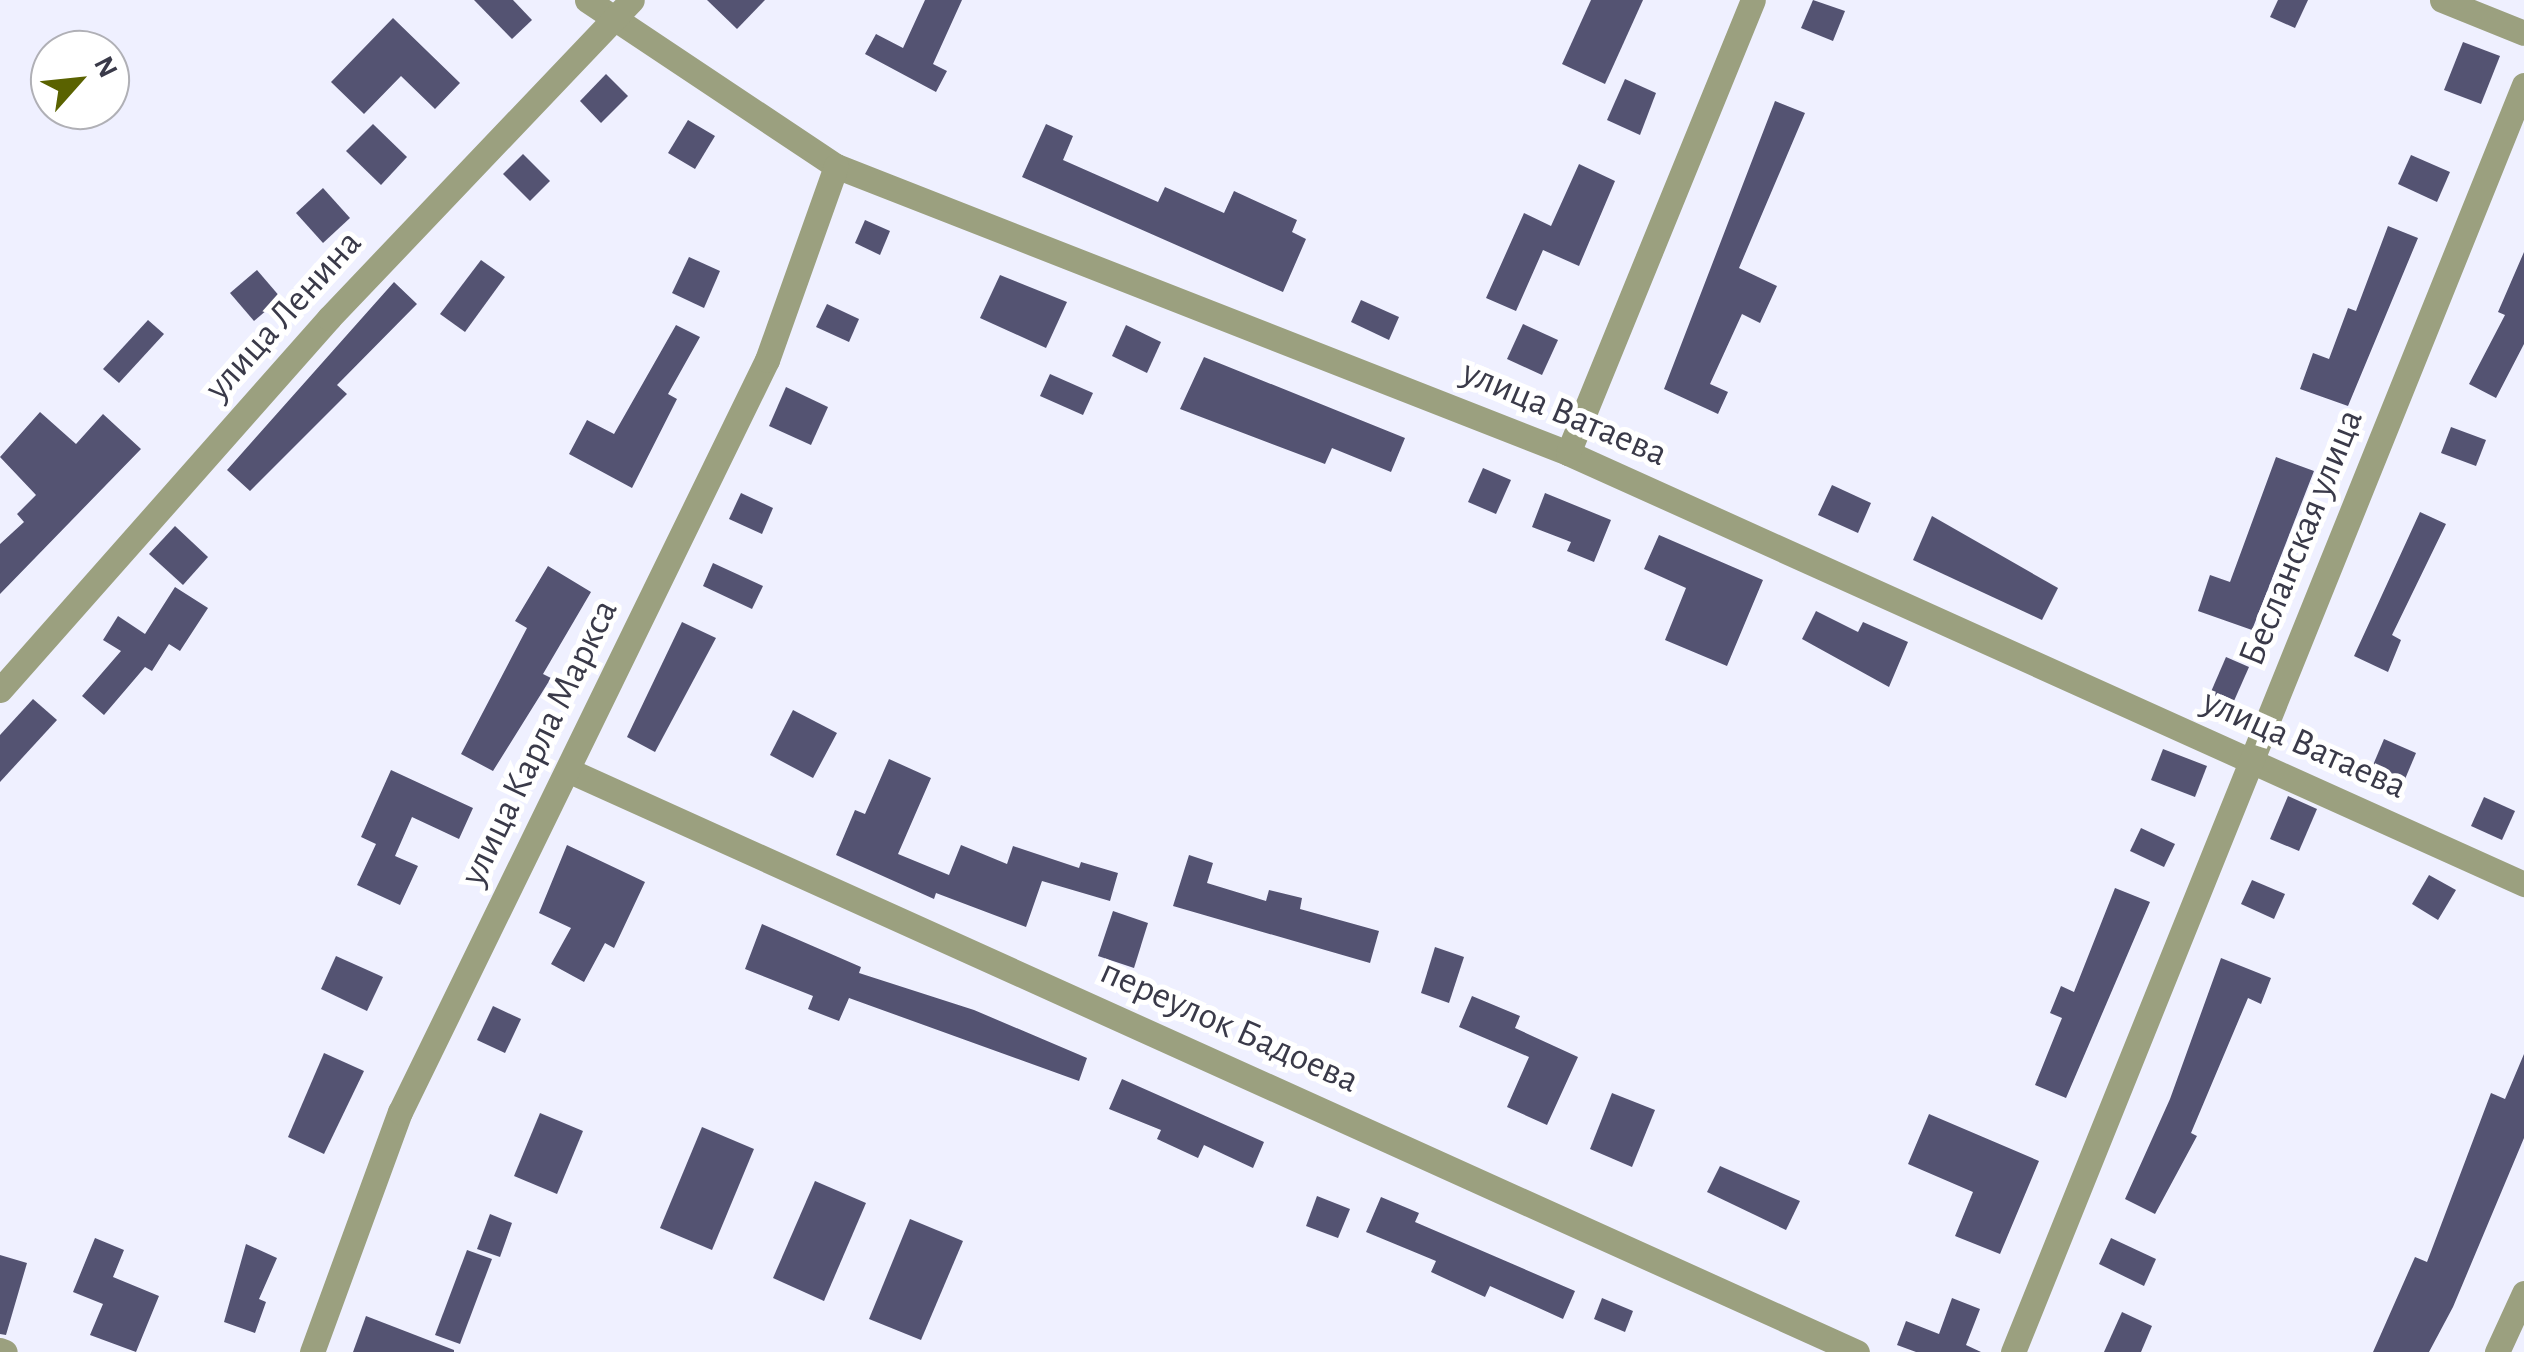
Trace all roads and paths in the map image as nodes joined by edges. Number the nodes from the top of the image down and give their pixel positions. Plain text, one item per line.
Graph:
1 (586, 0) edge
2 (1753, 0) edge
3 (2442, 0) edge
4 (623, 9) edge
5 (2524, 32) edge
6 (2524, 85) edge
7 (836, 166) junction
8 (1568, 453) junction
9 (0, 690) edge
10 (2252, 763) junction
11 (570, 771) junction
12 (2524, 884) edge
13 (2524, 1294) edge
14 (312, 1352) edge
15 (1857, 1352) edge
16 (2013, 1352) edge
17 (2497, 1352) edge

1 - 4 street, улица Ватаева
2 - 8 street
3 - 5 street
4 - 7 street, улица Ватаева
4 - 9 street, улица Ленина
6 - 10 street, Бесланская улица
7 - 8 street, улица Ватаева
7 - 11 street, улица Карла Маркса
8 - 10 street, улица Ватаева
10 - 12 street, улица Ватаева
10 - 16 street, Бесланская улица
11 - 14 street, улица Карла Маркса
11 - 15 street, переулок Бадоева
13 - 17 street

